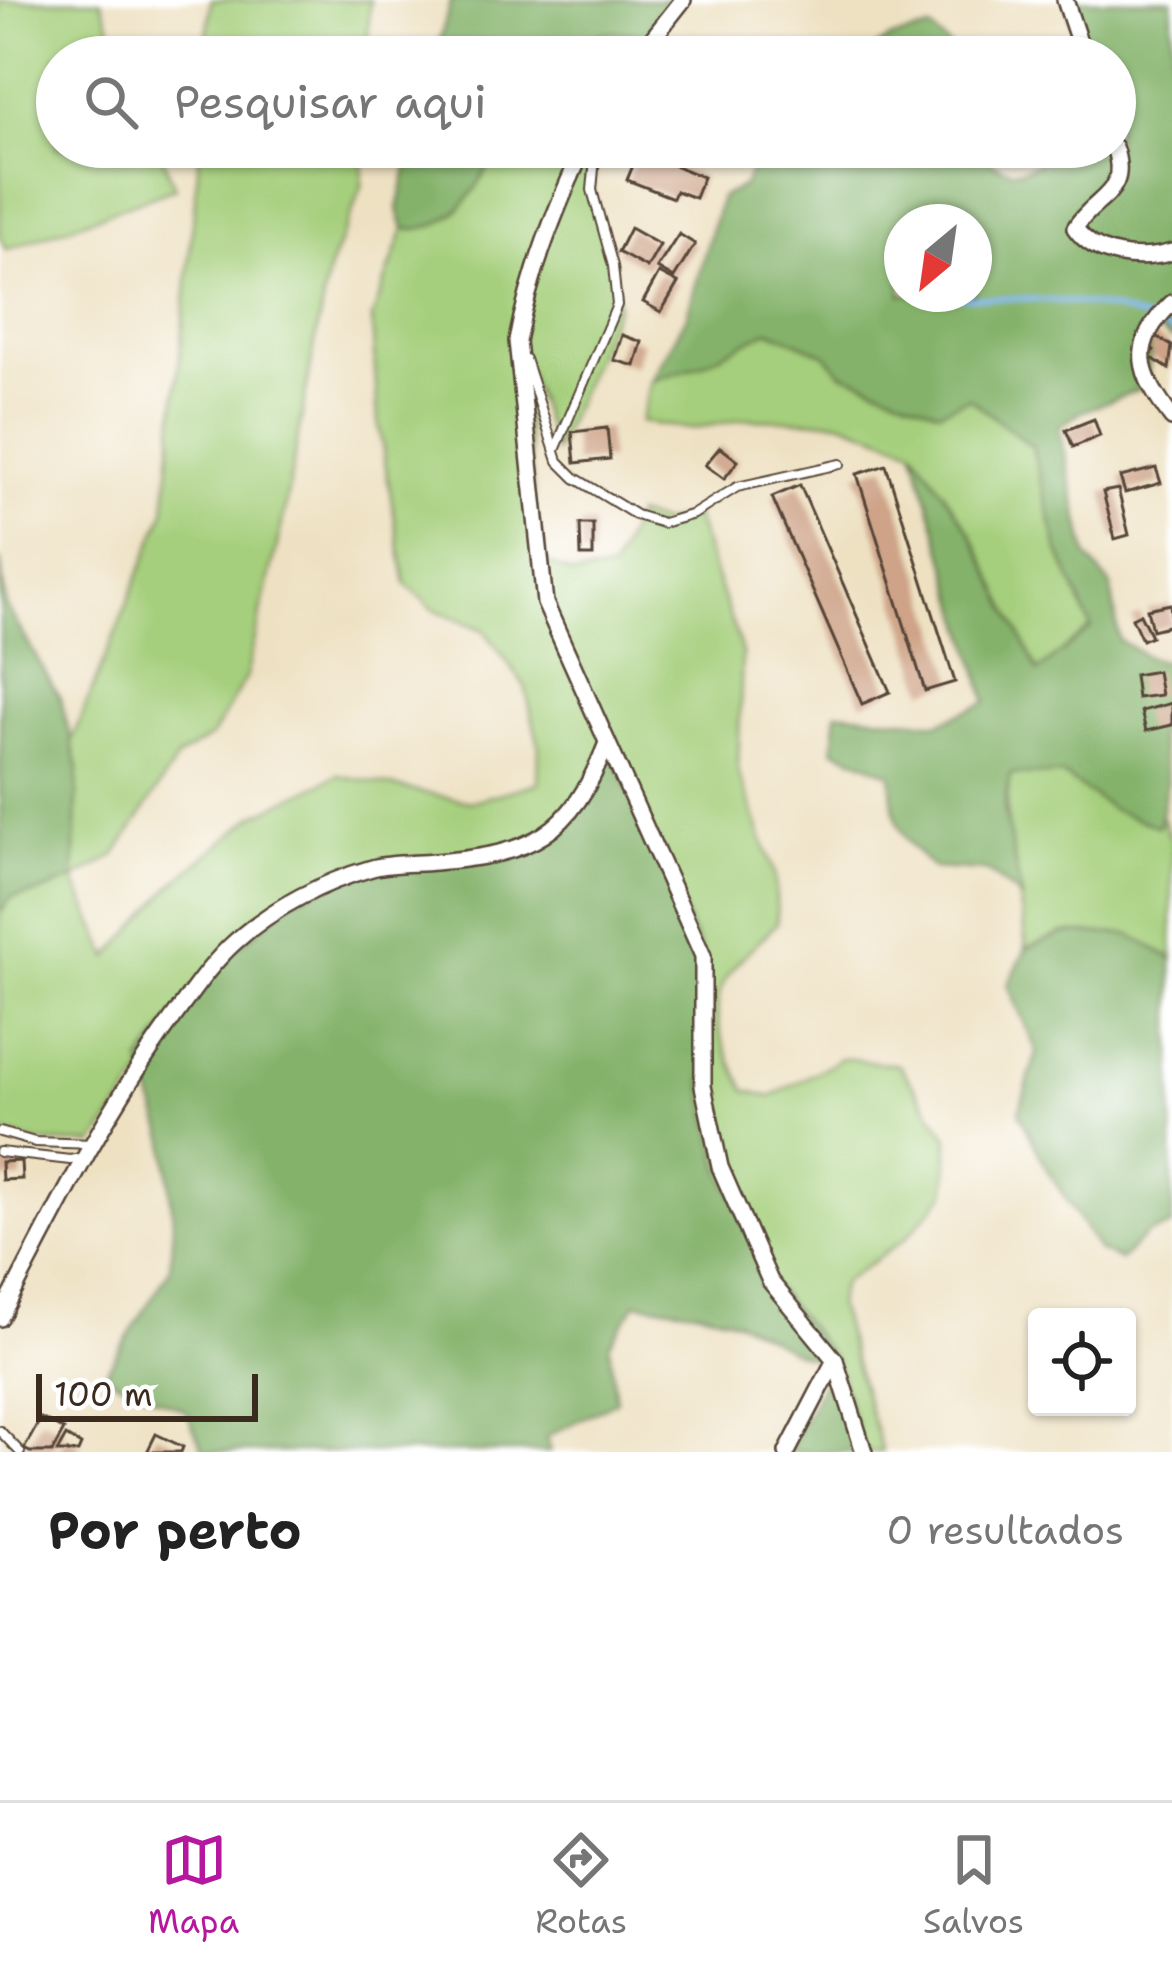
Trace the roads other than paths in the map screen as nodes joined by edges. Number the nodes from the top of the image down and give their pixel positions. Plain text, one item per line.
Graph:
1 (683, 0) edge
2 (1065, 0) edge
3 (655, 36) edge
4 (1077, 36) edge
5 (574, 168) edge
6 (594, 168) edge
7 (1117, 168) edge
8 (1172, 251) edge
9 (1172, 302) edge
10 (517, 341) junction
11 (1172, 418) edge
12 (555, 451) junction
13 (839, 464) dead end
14 (607, 743) junction
15 (0, 1132) edge
16 (90, 1150) junction
17 (0, 1153) edge
18 (0, 1318) edge
19 (836, 1360) junction
20 (0, 1431) edge
21 (20, 1452) edge
22 (787, 1452) edge
23 (864, 1452) edge

1 - 3 street
2 - 4 street
5 - 10 street
6 - 12 lane
7 - 8 street
9 - 11 street
10 - 12 lane
10 - 14 street
12 - 13 lane
14 - 16 street
14 - 19 street
15 - 16 lane
16 - 17 lane
16 - 18 street
19 - 22 street
19 - 23 street
20 - 21 lane

